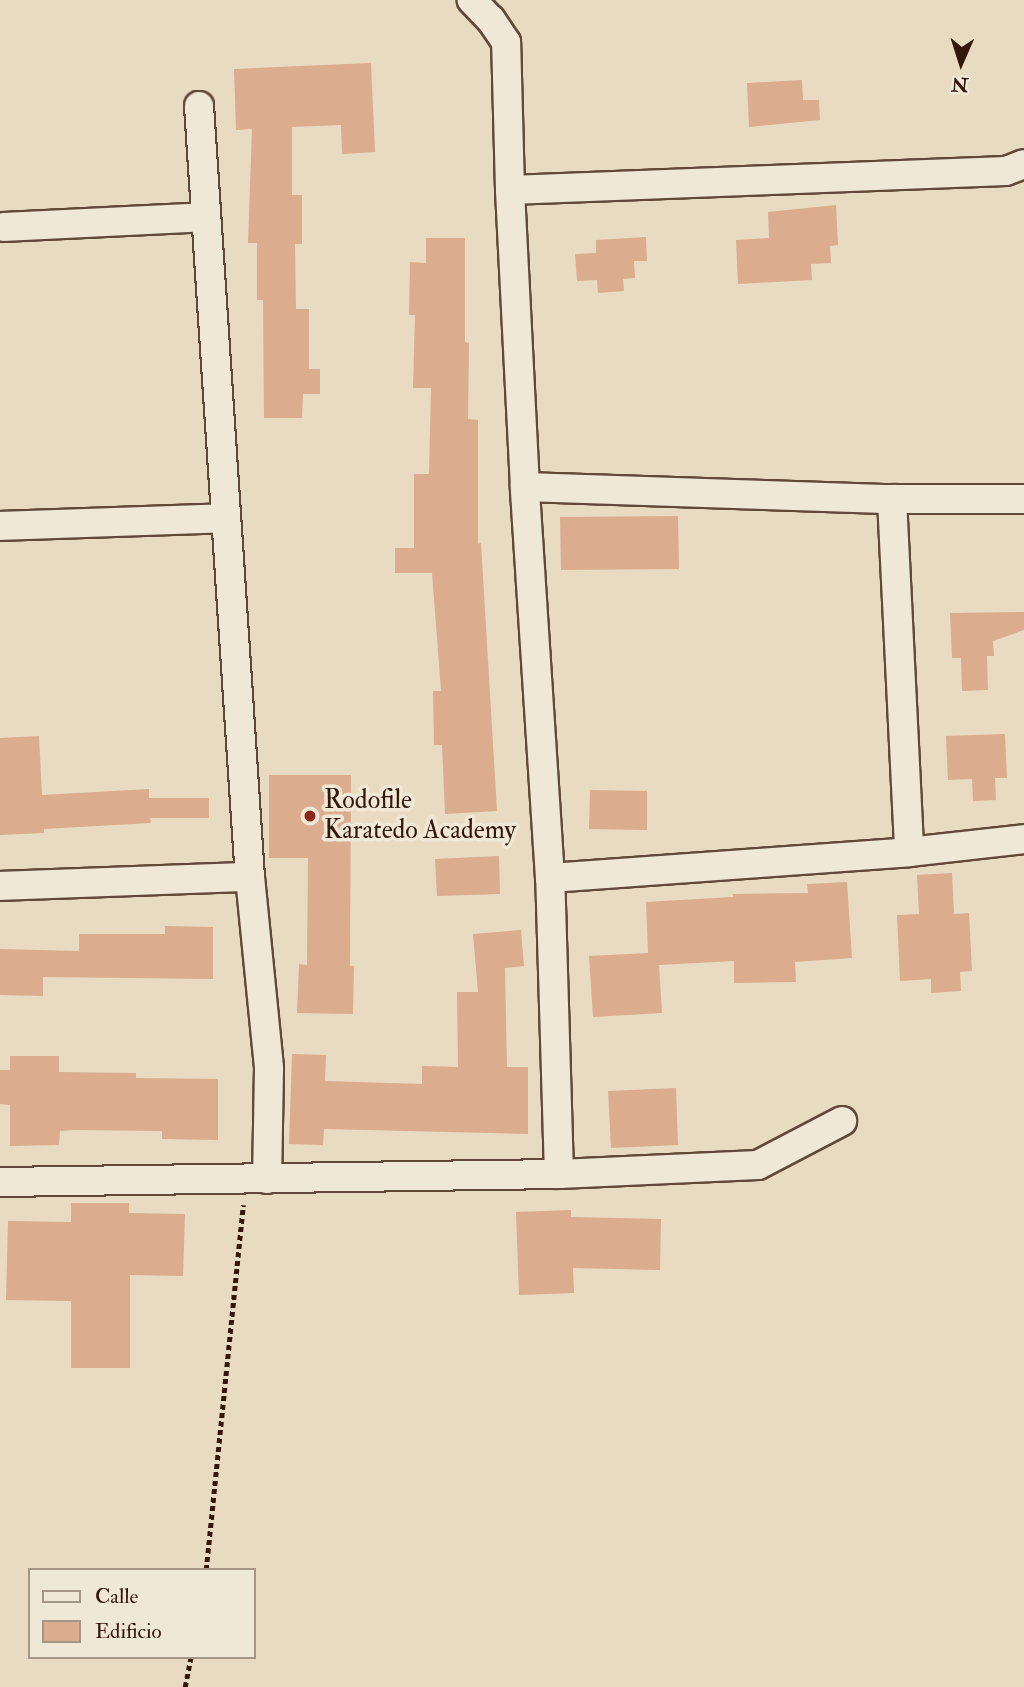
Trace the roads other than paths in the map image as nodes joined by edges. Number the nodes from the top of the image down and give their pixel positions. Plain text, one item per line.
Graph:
1 (472, 0) edge
2 (199, 106) dead end
3 (1024, 164) edge
4 (510, 190) junction
5 (206, 217) junction
6 (4, 227) dead end
7 (525, 488) junction
8 (892, 499) junction
9 (1024, 499) edge
10 (225, 518) junction
11 (0, 526) edge
12 (1024, 839) edge
13 (909, 852) junction
14 (250, 877) junction
15 (550, 878) junction
16 (0, 886) edge
17 (842, 1121) dead end
18 (559, 1174) junction
19 (256, 1179) junction
20 (0, 1182) edge

1 - 4 street
2 - 5 street
3 - 4 street
4 - 7 street
5 - 6 street
5 - 10 street
7 - 8 street
7 - 15 street
8 - 9 street
8 - 13 street
10 - 11 street
10 - 14 street
12 - 13 street
13 - 15 street
14 - 16 street
14 - 19 street
15 - 18 street
17 - 18 street
18 - 19 street
19 - 20 street

